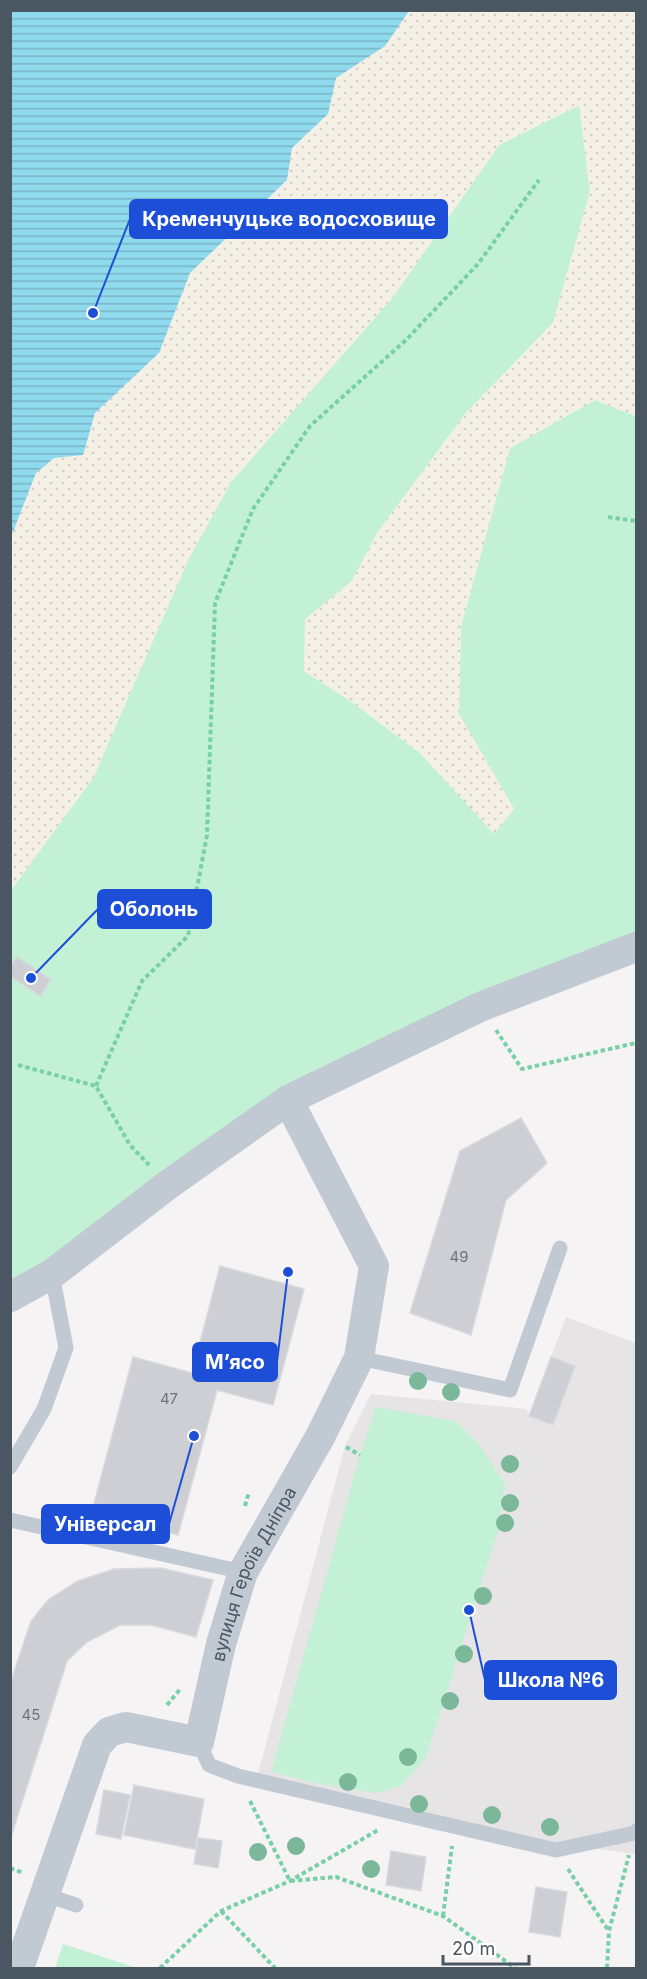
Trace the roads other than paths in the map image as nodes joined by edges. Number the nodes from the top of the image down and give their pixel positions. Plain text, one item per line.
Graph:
1 (636, 947) edge
2 (288, 1100) junction
3 (560, 1248) dead end
4 (52, 1274) junction
5 (10, 1297) edge
6 (359, 1358) junction
7 (10, 1467) edge
8 (10, 1520) edge
9 (243, 1572) junction
10 (199, 1742) junction
11 (636, 1832) edge
12 (46, 1895) junction
13 (76, 1905) dead end
14 (19, 1968) edge

1 - 2 street
2 - 4 street
2 - 6 street, вулиця Героїв Дніпра
3 - 6 lane
4 - 5 street
4 - 7 lane
6 - 9 street, вулиця Героїв Дніпра
8 - 9 lane
9 - 10 street, вулиця Героїв Дніпра
10 - 11 lane
10 - 12 street
12 - 13 lane
12 - 14 street

